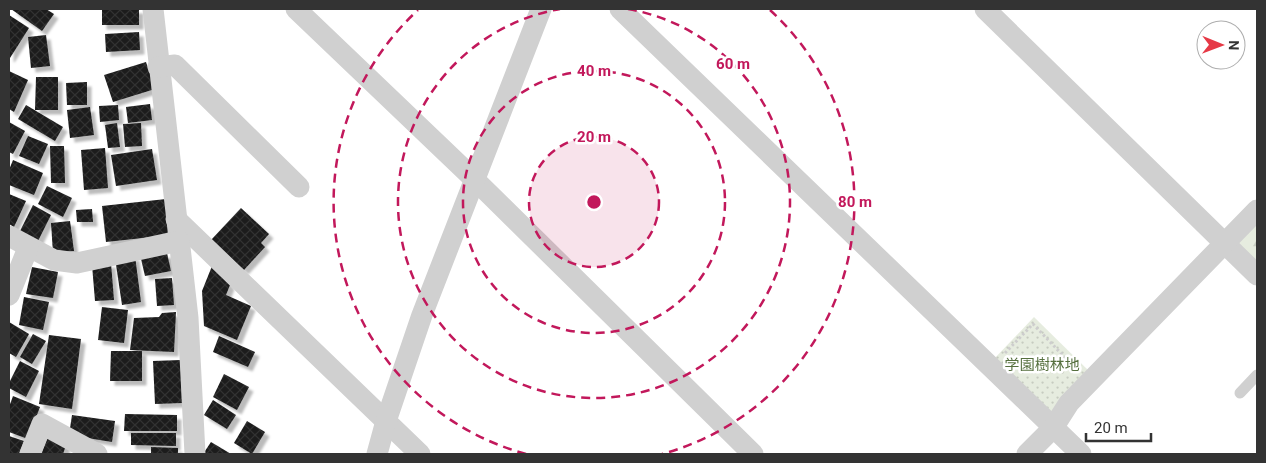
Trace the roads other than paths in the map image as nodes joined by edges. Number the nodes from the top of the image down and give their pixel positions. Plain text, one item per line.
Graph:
1 (153, 9) edge
2 (296, 9) edge
3 (541, 9) edge
4 (620, 9) edge
5 (985, 9) edge
6 (158, 67) junction
7 (474, 179) junction
8 (299, 187) dead end
9 (1257, 210) edge
10 (176, 219) junction
11 (9, 236) edge
12 (179, 241) junction
13 (1224, 243) junction
14 (28, 248) junction
15 (1257, 275) edge
16 (9, 295) edge
17 (1257, 375) edge
18 (1240, 393) dead end
19 (386, 421) junction
20 (1053, 428) junction
21 (30, 454) edge
22 (97, 454) edge
23 (194, 454) edge
24 (377, 454) edge
25 (420, 454) edge
26 (753, 454) edge
27 (1027, 454) edge
28 (1081, 454) edge

1 - 6 street
2 - 7 street
3 - 7 street
4 - 20 street
5 - 13 street
6 - 8 street
6 - 10 street
7 - 19 street
7 - 26 street
9 - 13 street
10 - 12 street
10 - 19 street
11 - 14 street
12 - 14 street
12 - 23 street
13 - 15 street
13 - 20 street
14 - 16 street
17 - 18 lane
19 - 24 street
19 - 25 street
20 - 27 street
20 - 28 street
21 - 22 street

